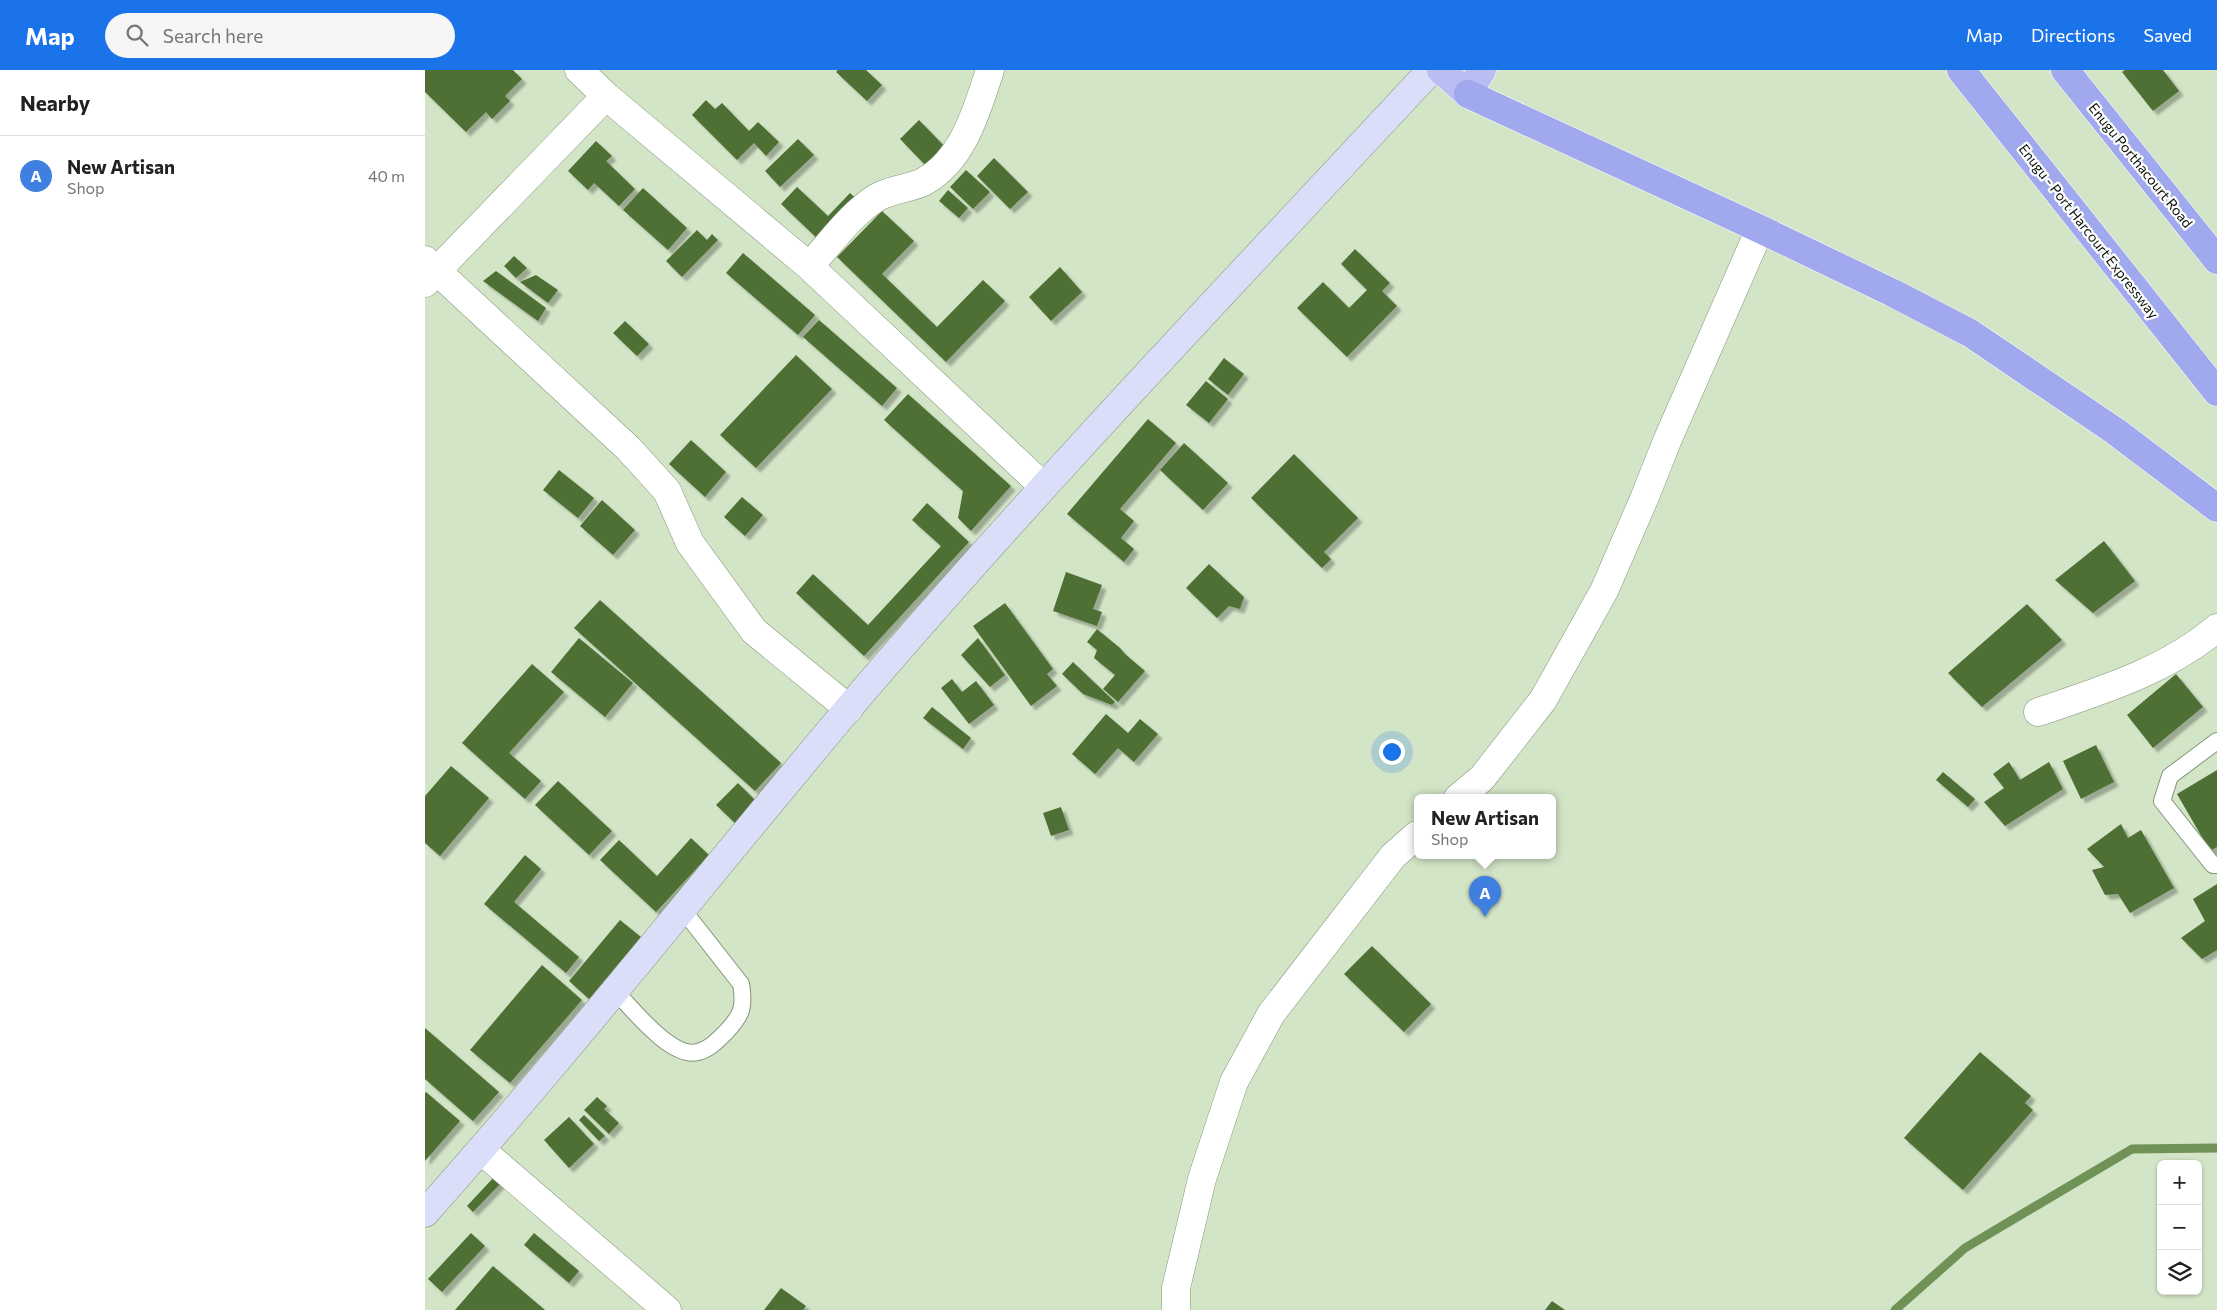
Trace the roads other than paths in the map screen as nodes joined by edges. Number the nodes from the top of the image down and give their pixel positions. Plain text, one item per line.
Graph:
1 (579, 70) edge
2 (990, 70) edge
3 (1431, 70) edge
4 (1441, 70) edge
5 (1482, 70) edge
6 (1961, 70) edge
7 (2065, 70) edge
8 (1468, 94) junction
9 (606, 96) junction
10 (1760, 229) junction
11 (2217, 260) edge
12 (809, 266) junction
13 (429, 271) edge
14 (2217, 392) edge
15 (1043, 486) junction
16 (2217, 508) edge
17 (2217, 628) edge
18 (849, 709) junction
19 (2038, 712) dead end
20 (2217, 741) edge
21 (1463, 794) edge
22 (1414, 837) edge
23 (2217, 865) edge
24 (683, 910) junction
25 (615, 991) junction
26 (481, 1150) junction
27 (425, 1213) edge
28 (667, 1310) edge
29 (1176, 1310) edge

1 - 9 street
2 - 12 street
3 - 15 main road
4 - 8 main road
5 - 8 main road
6 - 14 highway, Enugu - Port Harcourt Expressway
7 - 11 highway, Enugu Porthacourt Road
8 - 10 highway
9 - 12 street
9 - 13 street
10 - 16 highway
10 - 21 street
12 - 15 street
13 - 18 street
15 - 18 main road
17 - 19 street
18 - 24 main road
20 - 23 lane
22 - 29 street
24 - 25 main road
24 - 25 lane
25 - 26 main road
26 - 27 main road
26 - 28 street

